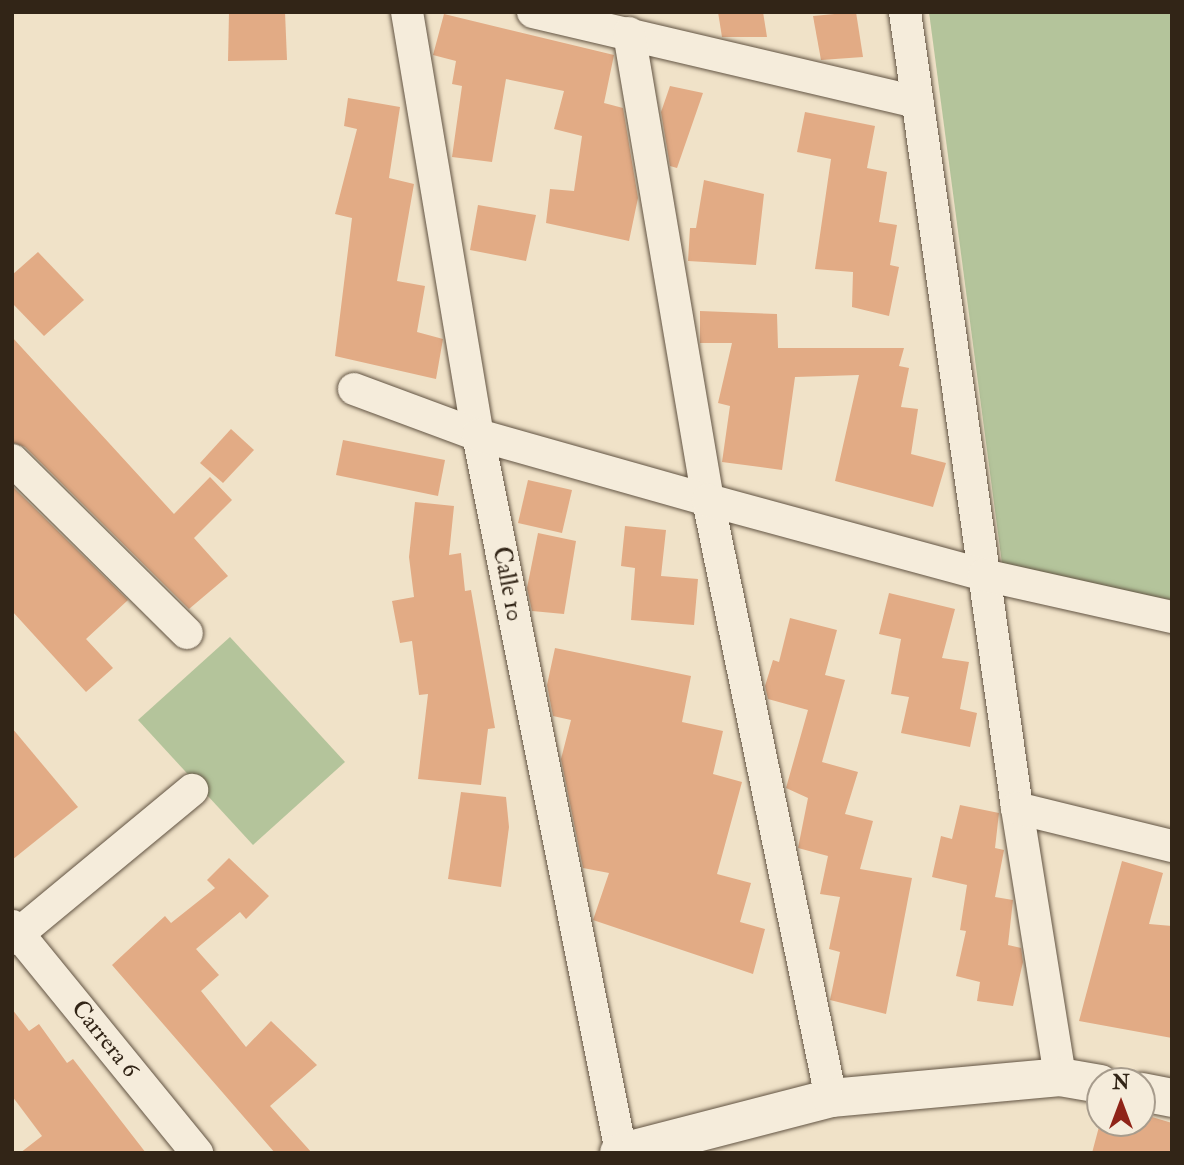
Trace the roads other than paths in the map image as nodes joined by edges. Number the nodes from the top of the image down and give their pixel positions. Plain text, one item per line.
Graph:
1 (407, 12) edge
2 (533, 12) edge
3 (905, 12) edge
4 (629, 33) junction
5 (918, 102) junction
6 (354, 389) dead end
7 (478, 435) junction
8 (12, 460) edge
9 (708, 500) junction
10 (984, 575) junction
11 (1172, 617) edge
12 (187, 633) dead end
13 (192, 790) dead end
14 (1017, 808) junction
15 (1172, 846) edge
16 (14, 933) edge
17 (1060, 1077) junction
18 (1086, 1082) edge
19 (831, 1098) junction
20 (620, 1152) edge
21 (197, 1153) edge

1 - 7 street, Calle 10
2 - 4 street
3 - 5 street
4 - 5 street
4 - 9 street
5 - 10 street
6 - 7 street
7 - 9 street
7 - 20 street, Calle 10
8 - 12 street
9 - 10 street
9 - 19 street
10 - 11 street
10 - 14 street
13 - 16 street
14 - 15 street
14 - 17 street
16 - 21 street, Carrera 6
17 - 18 street
17 - 19 street
19 - 20 street

